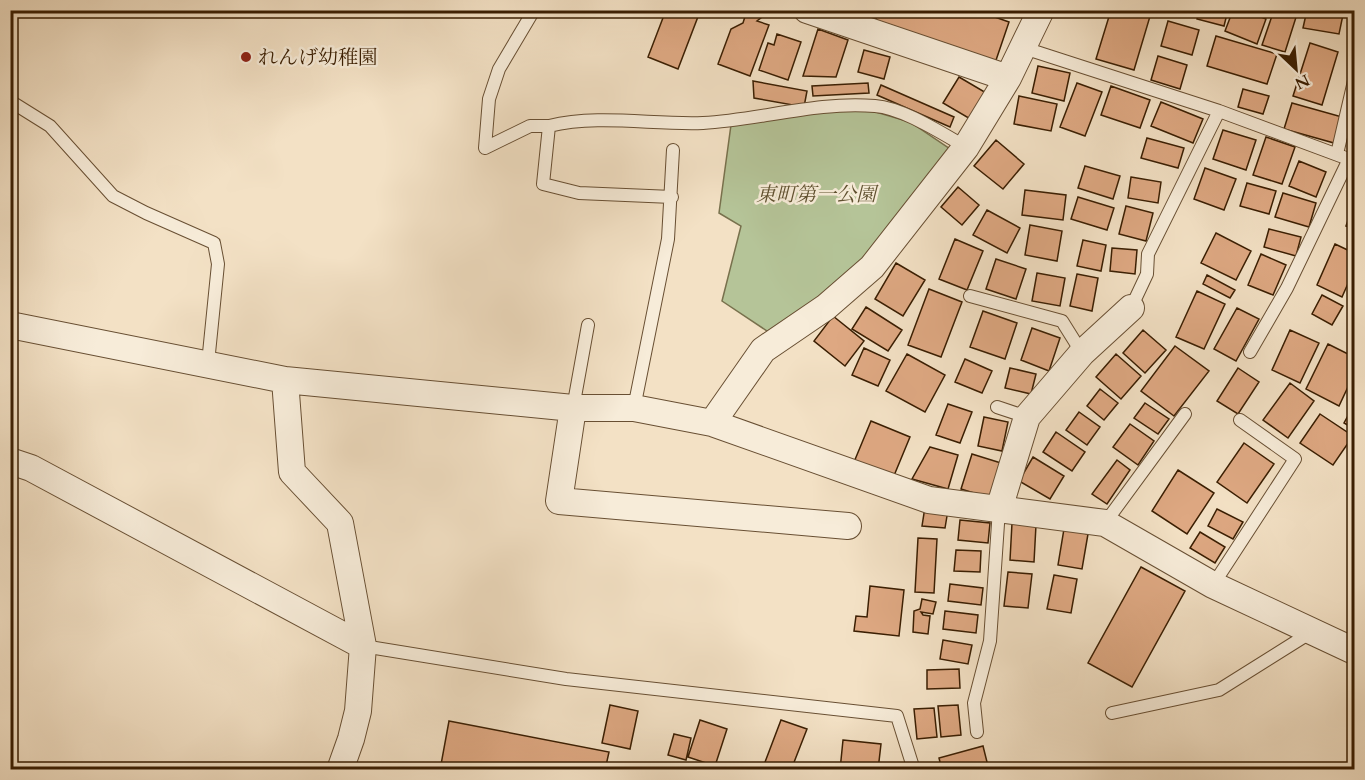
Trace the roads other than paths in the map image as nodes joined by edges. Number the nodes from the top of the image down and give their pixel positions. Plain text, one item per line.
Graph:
1 (534, 10) edge
2 (807, 10) edge
3 (1041, 10) edge
4 (1024, 48) junction
5 (1008, 78) junction
6 (1354, 81) edge
7 (10, 101) edge
8 (1219, 111) junction
9 (549, 126) junction
10 (966, 147) junction
11 (673, 150) dead end
12 (1347, 158) edge
13 (672, 197) junction
14 (970, 296) dead end
15 (1131, 308) joint
16 (10, 325) edge
17 (588, 326) dead end
18 (1082, 352) junction
19 (1250, 352) dead end
20 (208, 363) junction
21 (285, 380) junction
22 (998, 407) dead end
23 (573, 408) junction
24 (634, 408) junction
25 (1185, 414) dead end
26 (1027, 417) junction
27 (1240, 420) dead end
28 (712, 423) junction
29 (10, 461) edge
30 (999, 509) junction
31 (1105, 524) junction
32 (848, 526) dead end
33 (1213, 585) junction
34 (1313, 631) junction
35 (363, 646) junction
36 (1354, 651) edge
37 (1112, 713) dead end
38 (977, 732) dead end
39 (340, 770) edge
40 (914, 770) edge

1 - 9 lane
2 - 5 street
3 - 4 street
4 - 5 street
4 - 8 lane
5 - 10 street
6 - 12 lane
7 - 20 lane
8 - 12 lane
8 - 15 lane
9 - 10 lane
9 - 13 lane
10 - 28 street
11 - 13 lane
12 - 19 lane
13 - 24 lane
14 - 18 lane
15 - 18 street
16 - 20 street
17 - 23 lane
18 - 26 street
20 - 21 street
21 - 23 street
21 - 35 street
22 - 26 lane
23 - 24 street
23 - 32 street
24 - 28 street
25 - 31 lane
26 - 30 street
27 - 33 lane
28 - 30 street
29 - 35 street
30 - 31 street
30 - 38 lane
31 - 33 street
33 - 34 street
34 - 36 street
34 - 37 lane
35 - 39 street
35 - 40 lane

